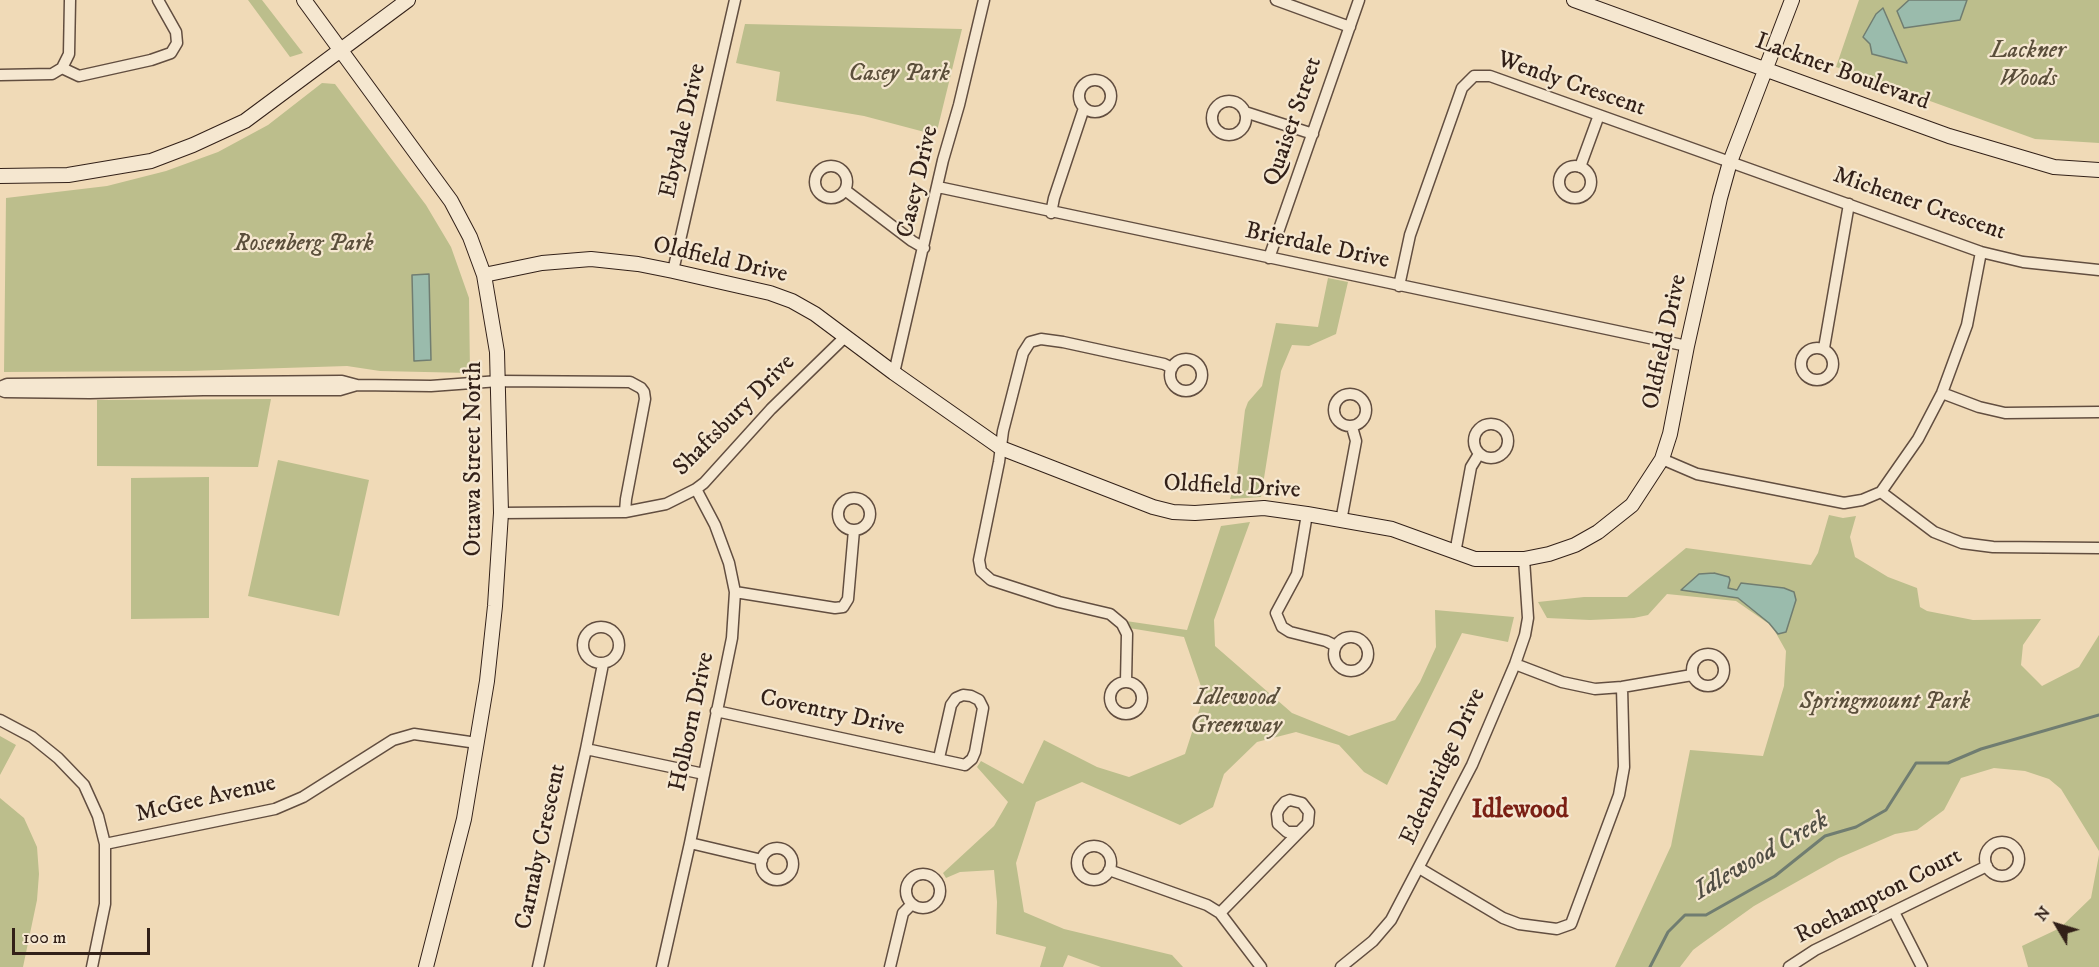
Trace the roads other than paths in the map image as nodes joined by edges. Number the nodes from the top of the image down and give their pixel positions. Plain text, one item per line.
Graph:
1 (70, 0) edge
2 (158, 0) edge
3 (304, 0) edge
4 (408, 0) edge
5 (735, 0) edge
6 (984, 0) edge
7 (1276, 0) edge
8 (1359, 0) edge
9 (1574, 0) edge
10 (1792, 0) edge
11 (1350, 27) junction
12 (342, 50) junction
13 (62, 68) junction
14 (1767, 69) junction
15 (0, 75) edge
16 (1084, 108) dead end
17 (1245, 112) dead end
18 (1599, 115) junction
19 (1313, 134) junction
20 (1730, 162) junction
21 (1580, 167) dead end
22 (2099, 170) edge
23 (0, 176) edge
24 (938, 188) junction
25 (845, 190) dead end
26 (1849, 204) junction
27 (1051, 213) junction
28 (924, 248) junction
29 (1981, 252) junction
30 (1269, 258) junction
31 (2099, 270) edge
32 (673, 271) junction
33 (484, 275) junction
34 (1399, 286) junction
35 (846, 336) junction
36 (1687, 346) junction
37 (1824, 348) dead end
38 (1172, 368) dead end
39 (894, 373) junction
40 (499, 381) junction
41 (0, 388) edge
42 (1941, 393) junction
43 (2099, 412) edge
44 (1352, 427) dead end
45 (1001, 448) junction
46 (1479, 454) dead end
47 (1662, 459) junction
48 (696, 489) junction
49 (1881, 492) junction
50 (625, 512) junction
51 (501, 513) junction
52 (1307, 514) junction
53 (1341, 521) junction
54 (854, 530) dead end
55 (2099, 548) edge
56 (1455, 553) junction
57 (1524, 559) junction
58 (735, 592) junction
59 (1336, 646) dead end
60 (603, 664) dead end
61 (1515, 664) junction
62 (1692, 675) dead end
63 (1126, 682) dead end
64 (1622, 687) junction
65 (716, 711) junction
66 (0, 720) edge
67 (477, 743) junction
68 (585, 749) junction
69 (939, 758) junction
70 (704, 774) junction
71 (1299, 832) dead end
72 (690, 843) junction
73 (105, 844) junction
74 (762, 860) dead end
75 (1988, 866) dead end
76 (1419, 868) junction
77 (1109, 870) dead end
78 (912, 904) dead end
79 (1894, 912) junction
80 (1220, 913) junction
81 (1355, 963) edge
82 (92, 967) edge
83 (426, 967) edge
84 (538, 967) edge
85 (662, 967) edge
86 (890, 967) edge
87 (1261, 967) edge
88 (1341, 967) edge
89 (1789, 967) edge
90 (1922, 967) edge

1 - 13 street
2 - 13 street
3 - 12 main road, Ottawa Street North
4 - 12 main road
5 - 32 street, Ebydale Drive
6 - 24 street, Casey Drive
7 - 11 street
8 - 11 street, Quaiser Street
9 - 14 main road, Lackner Boulevard
10 - 14 main road, Oldfield Drive
11 - 19 street, Quaiser Street
12 - 23 main road
12 - 33 main road, Ottawa Street North
13 - 15 street
14 - 20 main road, Oldfield Drive
14 - 22 main road, Lackner Boulevard
16 - 27 street
17 - 19 street
18 - 20 street, Wendy Crescent
18 - 21 street
18 - 34 street, Wendy Crescent
19 - 30 street, Quaiser Street
20 - 26 street, Michener Crescent
20 - 36 main road, Oldfield Drive
24 - 27 street, Brierdale Drive
24 - 28 street, Casey Drive
25 - 28 street
26 - 29 street, Michener Crescent
26 - 37 street
27 - 30 street, Brierdale Drive
28 - 39 street, Casey Drive
29 - 31 street, Michener Crescent
29 - 42 street
30 - 34 street, Brierdale Drive
32 - 33 main road, Oldfield Drive
32 - 35 main road, Oldfield Drive
33 - 40 main road, Ottawa Street North
34 - 36 street, Brierdale Drive
35 - 39 main road, Oldfield Drive
35 - 48 street, Shaftsbury Drive
36 - 47 main road, Oldfield Drive
38 - 45 street
39 - 45 main road, Oldfield Drive
40 - 41 street
40 - 50 street
40 - 51 main road, Ottawa Street North
42 - 43 street
42 - 49 street
44 - 53 street
45 - 52 main road, Oldfield Drive
45 - 63 street
46 - 56 street
47 - 49 street
47 - 57 main road, Oldfield Drive
48 - 50 street, Shaftsbury Drive
48 - 58 street, Holborn Drive
49 - 55 street
50 - 51 street, Shaftsbury Drive
51 - 67 main road, Ottawa Street North
52 - 53 main road, Oldfield Drive
52 - 59 street
53 - 56 main road, Oldfield Drive
54 - 58 street
56 - 57 main road, Oldfield Drive
57 - 61 street, Edenbridge Drive
58 - 65 street, Holborn Drive
60 - 68 street
61 - 64 street
61 - 76 street, Edenbridge Drive
62 - 64 street
64 - 76 street
65 - 69 street, Coventry Drive
65 - 70 street, Holborn Drive
66 - 73 street
67 - 73 street, McGee Avenue
67 - 83 main road, Ottawa Street North
68 - 70 street, Carnaby Crescent
68 - 84 street, Carnaby Crescent
69 - 69 street, Coventry Drive
70 - 72 street, Holborn Drive
71 - 80 street
72 - 74 street
72 - 85 street, Holborn Drive
73 - 82 street
75 - 79 street, Roehampton Court
76 - 81 street, Edenbridge Drive
77 - 80 street
78 - 86 street
79 - 89 street, Roehampton Court
79 - 90 street
80 - 87 street
81 - 88 street, Edenbridge Drive

